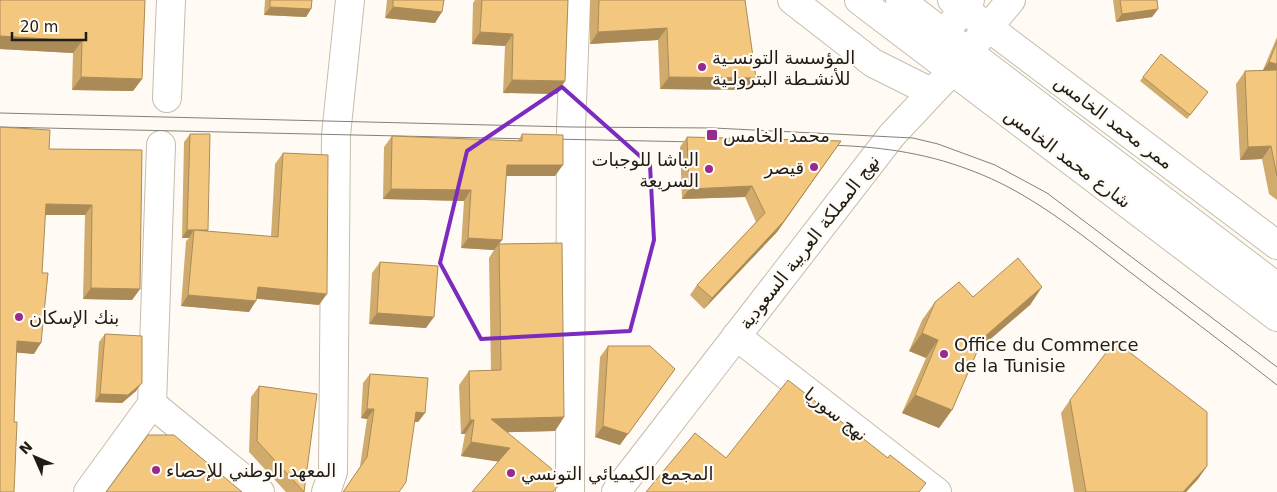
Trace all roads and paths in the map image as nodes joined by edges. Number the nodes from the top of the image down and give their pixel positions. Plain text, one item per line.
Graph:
1 (171, 0) edge
2 (350, 0) edge
3 (576, 0) edge
4 (792, 0) edge
5 (859, 0) edge
6 (900, 0) edge
7 (1011, 0) edge
8 (962, 3) edge
9 (987, 27) junction
10 (937, 44) junction
11 (960, 61) junction
12 (931, 92) junction
13 (167, 98) dead end
14 (161, 145) dead end
15 (1277, 244) edge
16 (1277, 287) edge
17 (1277, 317) edge
18 (736, 336) junction
19 (152, 404) junction
20 (88, 492) edge
21 (260, 492) edge
22 (326, 492) edge
23 (570, 492) edge
24 (616, 492) edge
25 (937, 492) edge

1 - 13 street
2 - 22 street
3 - 23 street
4 - 12 street
5 - 10 street, شارع محمد الخامس
6 - 10 street, شارع محمد الخامس
7 - 9 street, نهج المملكة العربية السعودية
8 - 9 street, ممر محمد الخامس
8 - 10 street
9 - 11 street, نهج المملكة العربية السعودية
9 - 15 street, ممر محمد الخامس
10 - 11 street, شارع محمد الخامس
11 - 12 street, نهج المملكة العربية السعودية
11 - 16 street, شارع محمد الخامس
11 - 17 street, شارع محمد الخامس
12 - 18 street, نهج المملكة العربية السعودية
14 - 19 street
18 - 24 street, نهج المملكة العربية السعودية
18 - 25 street, نهج سوريا
19 - 20 street
19 - 21 street

